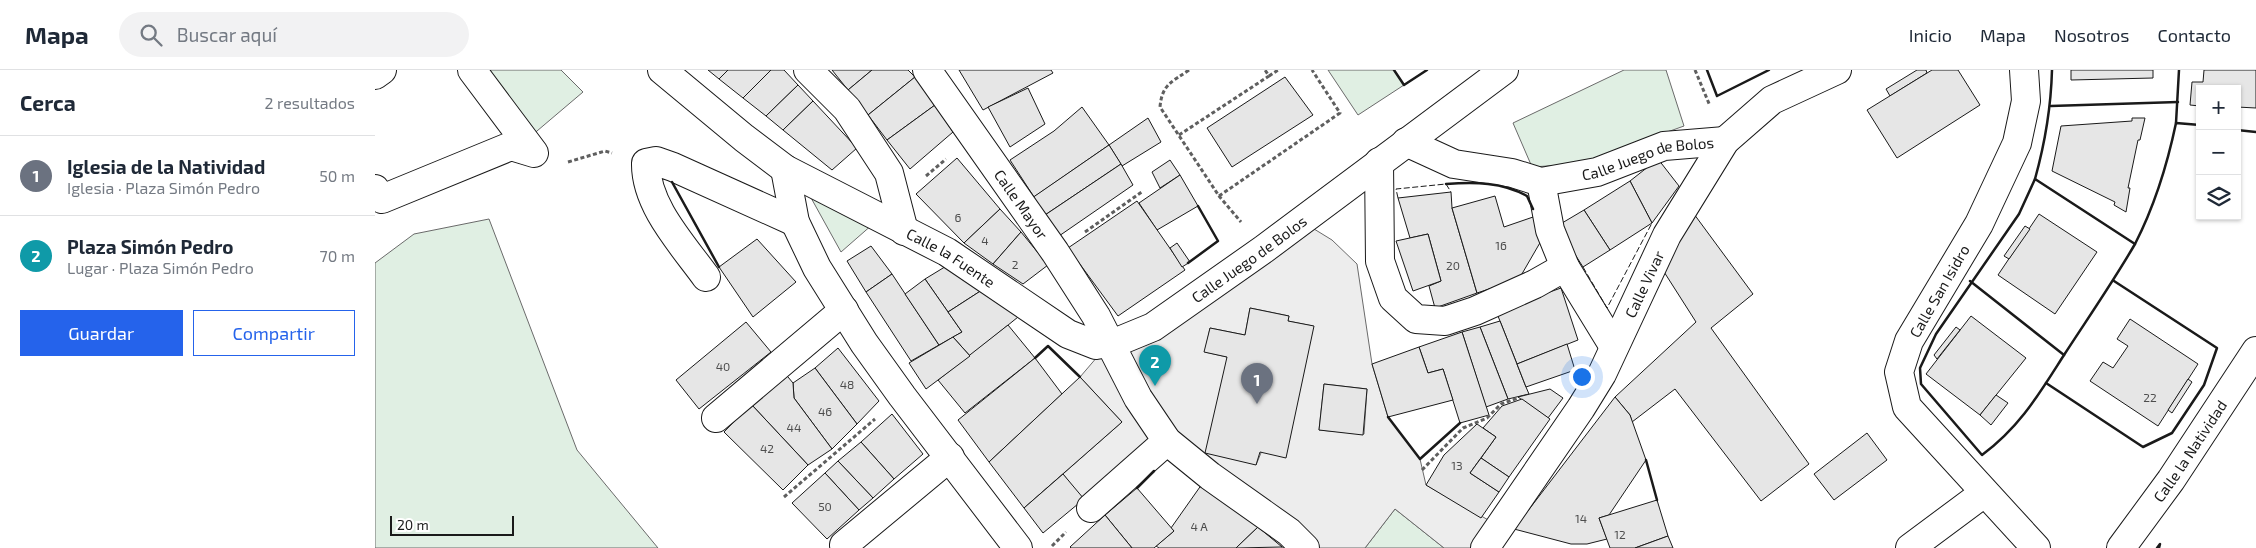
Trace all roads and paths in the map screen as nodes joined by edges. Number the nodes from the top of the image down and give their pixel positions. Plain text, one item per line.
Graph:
1 (382, 70) edge
2 (472, 70) edge
3 (662, 70) edge
4 (808, 70) edge
5 (927, 70) edge
6 (1189, 70) edge
7 (1265, 70) edge
8 (1278, 70) edge
9 (1312, 70) edge
10 (1504, 70) edge
11 (1837, 70) edge
12 (2024, 70) edge
13 (375, 75) edge
14 (1269, 76) junction
15 (973, 135) junction
16 (1179, 135) junction
17 (1725, 141) junction
18 (1406, 142) junction
19 (1379, 162) junction
20 (785, 169) junction
21 (1541, 182) junction
22 (375, 189) edge
23 (1143, 191) dead end
24 (1219, 196) junction
25 (897, 200) junction
26 (795, 222) junction
27 (904, 231) junction
28 (1264, 250) junction
29 (1055, 252) junction
30 (1565, 267) junction
31 (706, 277) dead end
32 (844, 310) junction
33 (1110, 342) junction
34 (1614, 346) junction
35 (2256, 351) edge
36 (902, 396) junction
37 (1518, 398) dead end
38 (716, 418) dead end
39 (1167, 441) junction
40 (950, 457) junction
41 (1422, 470) dead end
42 (1984, 493) junction
43 (784, 497) dead end
44 (1091, 508) dead end
45 (844, 545) dead end
46 (1496, 545) edge
47 (1019, 548) edge
48 (1305, 548) edge
49 (1910, 548) edge
50 (2036, 548) edge
51 (2121, 548) edge

1 - 13 street
2 - 22 street
3 - 20 street
4 - 25 street, Calle la Fuente
5 - 15 street, Calle Mayor
6 - 16 path
7 - 14 path
8 - 14 path
9 - 24 path
10 - 18 street, Calle Juego de Bolos
11 - 17 street, Calle Vivar
12 - 42 street, Calle San Isidro
14 - 16 path
15 - 25 path
15 - 29 street, Calle Mayor
16 - 24 path
17 - 21 street, Calle Juego de Bolos
17 - 34 street, Calle Vivar
18 - 19 street, Calle Juego de Bolos
18 - 21 street, Calle Juego de Bolos
19 - 28 street, Calle Juego de Bolos
19 - 30 street
20 - 26 street
20 - 27 street
21 - 30 street
23 - 29 path
24 - 28 path
25 - 27 street, Calle la Fuente
26 - 31 street
26 - 32 street
27 - 33 street, Calle la Fuente
28 - 33 street, Calle Juego de Bolos
29 - 33 street, Calle Mayor
30 - 34 street
32 - 36 street
32 - 38 street
33 - 39 street, Calle Mayor
34 - 46 street, Calle Vivar
35 - 51 street, Calle la Natividad
36 - 40 street
36 - 43 path
37 - 41 path
39 - 44 street
39 - 48 street, Calle Mayor
40 - 45 street
40 - 47 street
42 - 49 street
42 - 50 street, Calle San Isidro

